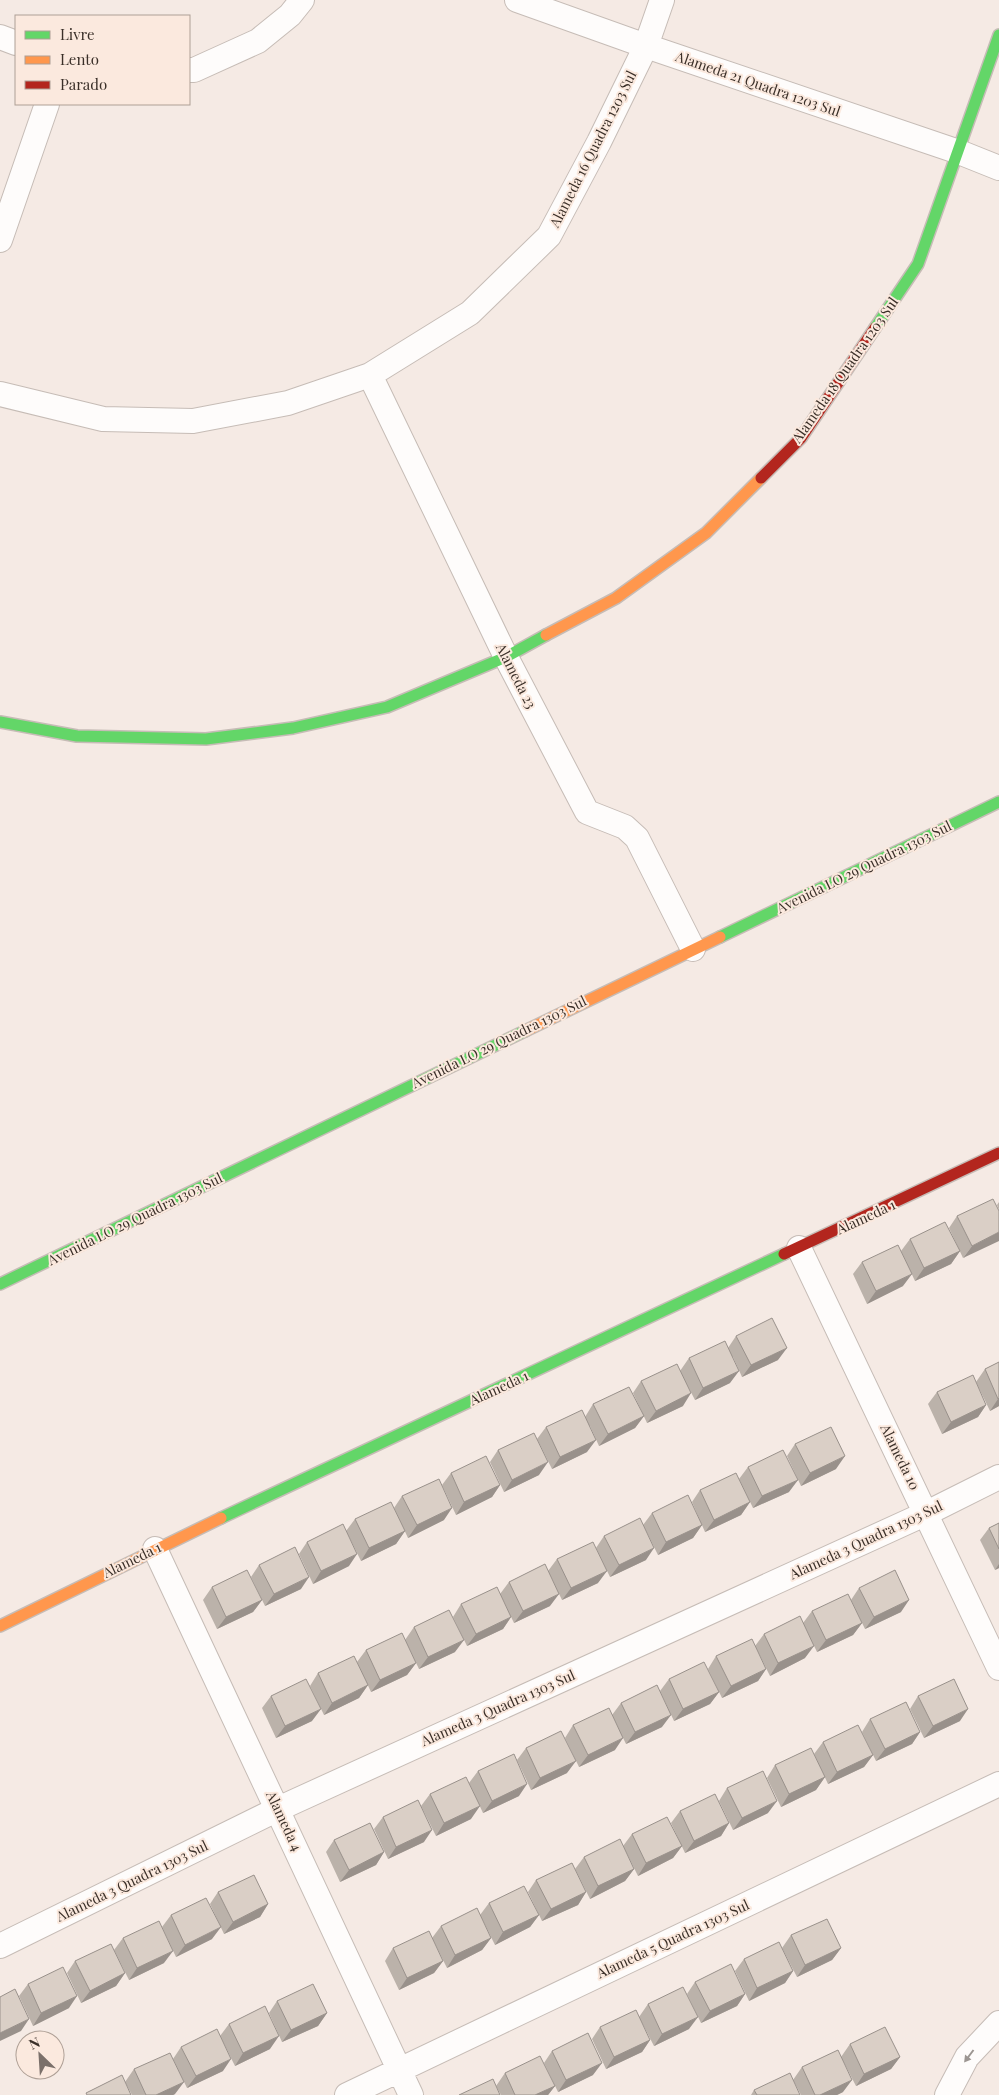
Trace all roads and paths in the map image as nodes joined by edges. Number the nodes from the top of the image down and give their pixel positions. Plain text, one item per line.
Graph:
1 (302, 0) edge
2 (517, 0) edge
3 (662, 0) edge
4 (999, 35) edge
5 (0, 37) edge
6 (15, 43) edge
7 (646, 46) junction
8 (190, 70) edge
9 (47, 105) edge
10 (959, 152) junction
11 (999, 168) edge
12 (0, 240) edge
13 (370, 375) junction
14 (0, 394) edge
15 (506, 657) junction
16 (0, 722) edge
17 (999, 802) edge
18 (693, 949) junction
19 (999, 1153) edge
20 (799, 1248) junction
21 (0, 1284) edge
22 (999, 1477) edge
23 (927, 1513) junction
24 (155, 1548) junction
25 (0, 1626) edge
26 (999, 1668) edge
27 (999, 1784) edge
28 (278, 1809) junction
29 (0, 1946) edge
30 (999, 2023) edge
31 (399, 2069) junction
32 (347, 2095) edge
33 (411, 2095) edge
34 (946, 2095) edge

1 - 8 street
2 - 7 street, Alameda 21 Quadra 1203 Sul
3 - 7 street, Alameda 16 Quadra 1203 Sul
4 - 10 street, Alameda 18 Quadra 1203 Sul
5 - 6 street
7 - 10 street, Alameda 21 Quadra 1203 Sul
7 - 13 street, Alameda 16 Quadra 1203 Sul
9 - 12 street
10 - 11 street, Alameda 21 Quadra 1203 Sul
10 - 15 street, Alameda 18 Quadra 1203 Sul
13 - 14 street, Alameda 16 Quadra 1203 Sul
13 - 15 street, Alameda 23
15 - 16 street, Alameda 18 Quadra 1203 Sul
15 - 18 street, Alameda 23
17 - 18 street, Avenida LO 29 Quadra 1303 Sul
18 - 21 street, Avenida LO 29 Quadra 1303 Sul
19 - 20 street, Alameda 1
20 - 23 street, Alameda 10
20 - 24 street, Alameda 1
22 - 23 street, Alameda 3 Quadra 1303 Sul
23 - 26 street, Alameda 10
23 - 28 street, Alameda 3 Quadra 1303 Sul
24 - 25 street, Alameda 1
24 - 28 street, Alameda 4
27 - 31 street, Alameda 5 Quadra 1303 Sul
28 - 29 street, Alameda 3 Quadra 1303 Sul
28 - 31 street, Alameda 4
30 -> 34 street
31 - 32 street, Alameda 5 Quadra 1303 Sul
31 - 33 street, Alameda 4

